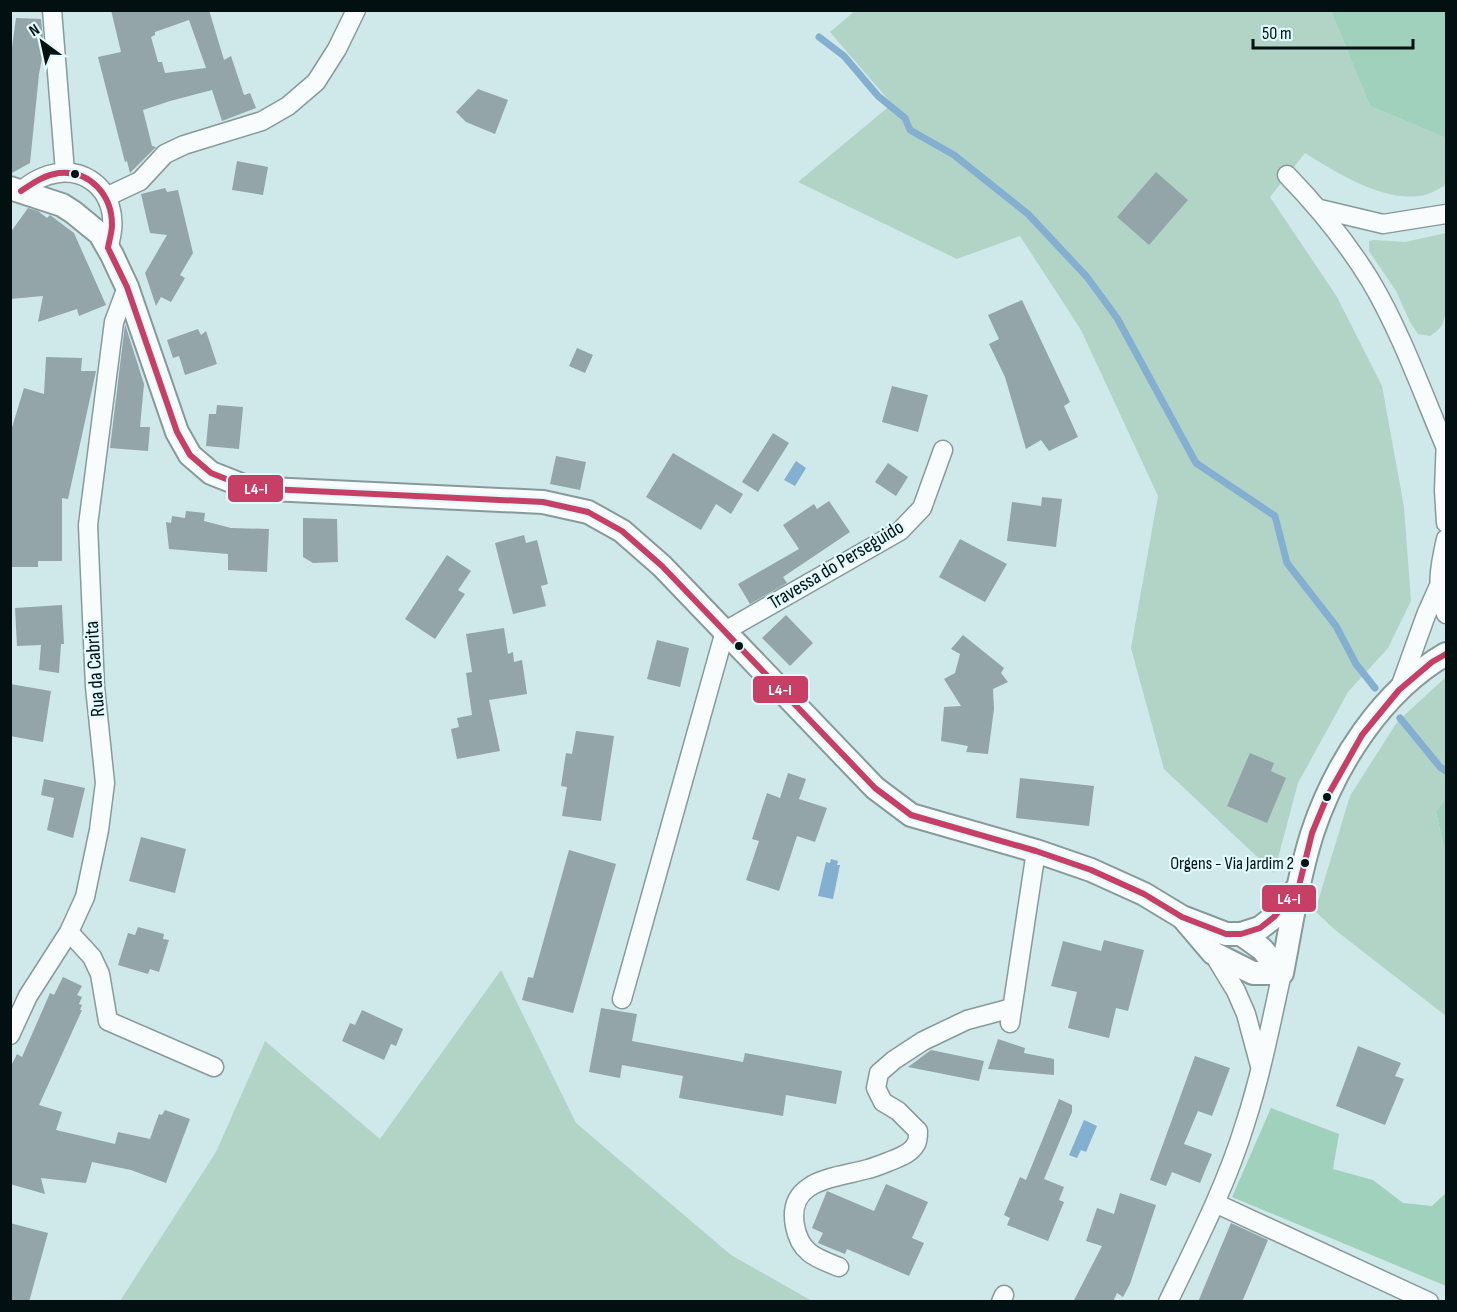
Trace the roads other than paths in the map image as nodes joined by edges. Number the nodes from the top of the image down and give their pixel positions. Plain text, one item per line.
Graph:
1 (52, 10) edge
2 (357, 10) edge
3 (65, 172) junction
4 (1287, 175) dead end
5 (16, 189) edge
6 (106, 197) junction
7 (1320, 209) junction
8 (1446, 214) edge
9 (108, 248) junction
10 (127, 287) junction
11 (1446, 424) edge
12 (1446, 448) edge
13 (943, 450) dead end
14 (1446, 523) edge
15 (1446, 539) edge
16 (1438, 588) junction
17 (1446, 614) edge
18 (725, 631) junction
19 (1446, 654) edge
20 (1398, 690) junction
21 (1036, 850) junction
22 (1299, 886) junction
23 (1182, 917) junction
24 (69, 932) junction
25 (1241, 934) junction
26 (1212, 952) junction
27 (1282, 973) junction
28 (622, 999) dead end
29 (10, 1035) edge
30 (214, 1067) dead end
31 (1261, 1068) junction
32 (1215, 1203) junction
33 (839, 1267) dead end
34 (1168, 1302) edge
35 (1429, 1302) edge

1 - 3 street
2 - 6 street
3 - 5 street
3 - 6 street
4 - 7 street
5 - 9 street
6 - 9 street
7 - 8 street
7 - 12 street
9 - 10 street
10 - 18 street
10 - 24 street, Rua da Cabrita
11 - 12 street
12 - 14 street
13 - 18 street, Travessa do Perseguido
15 - 16 street
16 - 17 street
16 - 20 street
18 - 21 street
18 - 28 street
19 - 20 street
20 - 22 street
21 - 23 street
21 - 33 street
22 - 25 street
22 - 27 street
23 - 25 street
23 - 26 street
24 - 29 street, Rua da Cabrita
24 - 30 street
25 - 27 street
26 - 27 street
26 - 31 street
27 - 31 street
31 - 32 street
32 - 34 street
32 - 35 street

